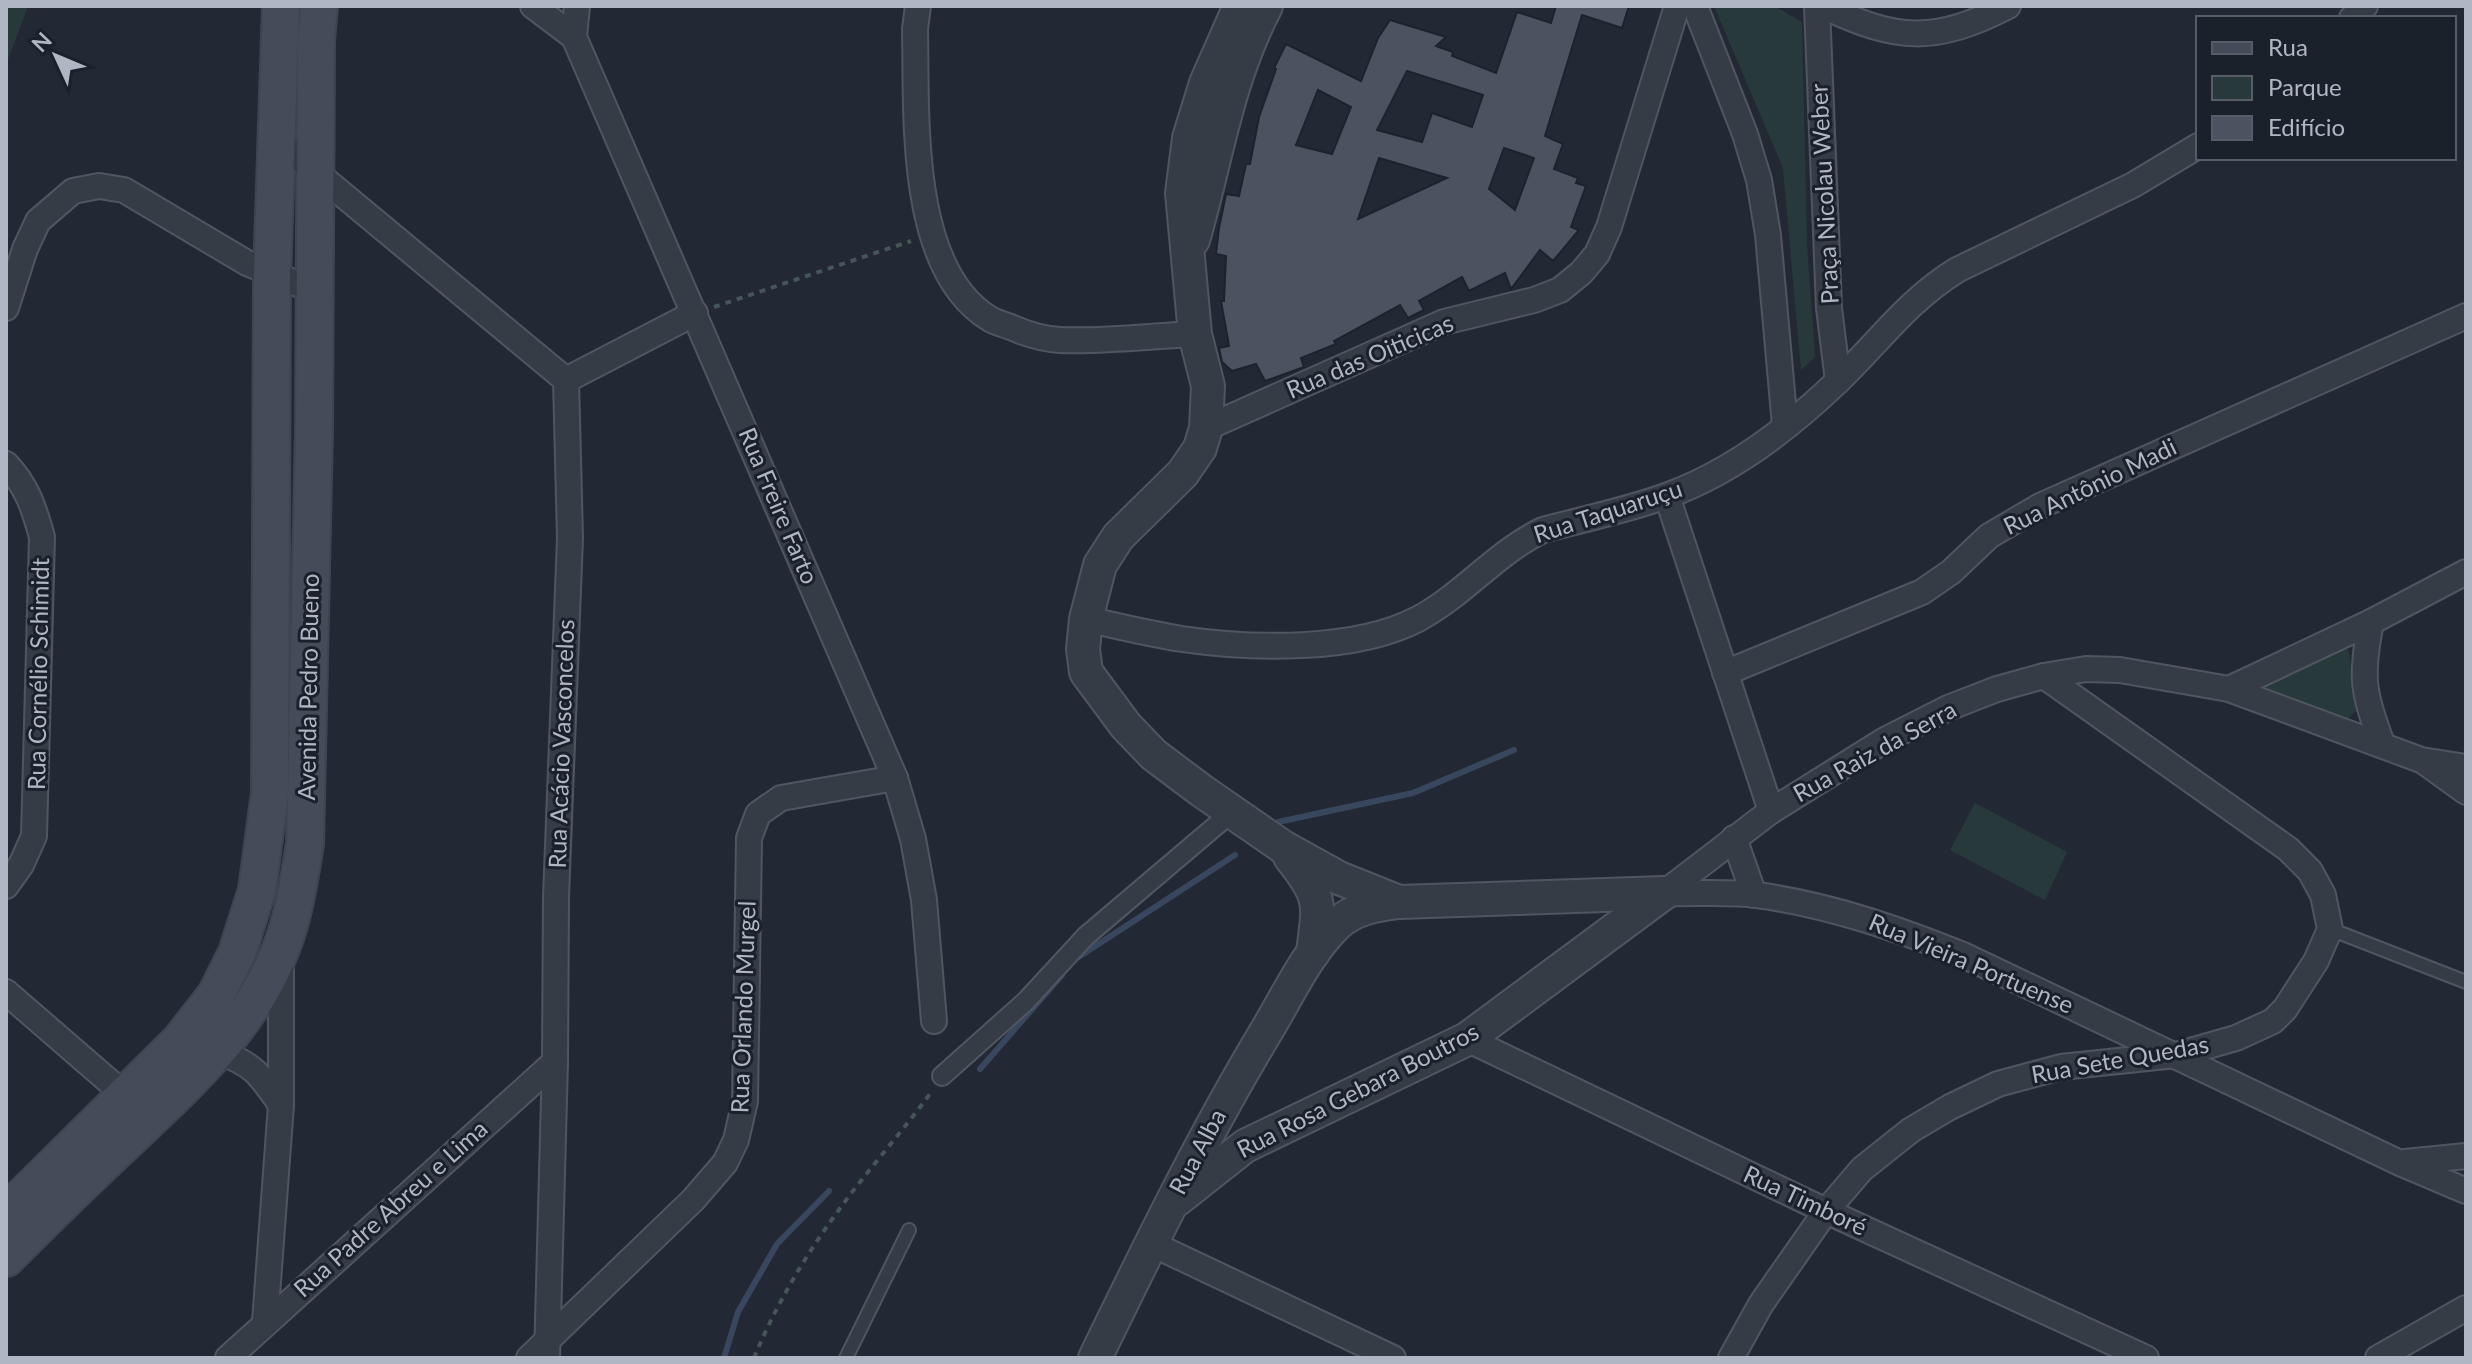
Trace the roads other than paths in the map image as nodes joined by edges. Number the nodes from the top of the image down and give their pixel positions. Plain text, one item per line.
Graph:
1 (281, 6) edge
2 (319, 6) edge
3 (533, 6) edge
4 (577, 6) edge
5 (918, 6) edge
6 (1240, 6) edge
7 (1266, 6) edge
8 (1677, 6) edge
9 (1695, 6) edge
10 (1817, 6) edge
11 (1823, 6) edge
12 (2008, 6) edge
13 (574, 37) junction
14 (277, 140) junction
15 (2196, 147) edge
16 (317, 173) junction
17 (374, 219) junction
18 (317, 223) junction
19 (1187, 262) junction
20 (272, 275) junction
21 (315, 291) junction
22 (6, 308) edge
23 (695, 313) junction
24 (2466, 316) edge
25 (1195, 334) junction
26 (566, 380) junction
27 (1838, 381) junction
28 (1785, 426) junction
29 (1206, 428) junction
30 (6, 464) edge
31 (1667, 496) junction
32 (2466, 572) edge
33 (1086, 619) junction
34 (2371, 622) junction
35 (1725, 673) junction
36 (2044, 676) junction
37 (2229, 689) junction
38 (2382, 744) junction
39 (2421, 760) junction
40 (2466, 767) edge
41 (895, 778) junction
42 (2466, 792) edge
43 (1771, 811) junction
44 (1232, 812) junction
45 (1734, 838) junction
46 (1283, 847) junction
47 (6, 886) edge
48 (1664, 893) junction
49 (1600, 895) junction
50 (1754, 895) junction
51 (1399, 902) junction
52 (1623, 924) junction
53 (2330, 929) junction
54 (281, 950) junction
55 (1313, 953) junction
56 (2466, 982) edge
57 (6, 992) edge
58 (934, 1021) dead end
59 (1467, 1039) junction
60 (218, 1052) junction
61 (2176, 1055) junction
62 (555, 1062) junction
63 (942, 1076) road end
64 (126, 1096) junction
65 (281, 1105) junction
66 (1217, 1114) junction
67 (1245, 1146) junction
68 (2466, 1156) edge
69 (2400, 1163) junction
70 (2466, 1191) edge
71 (1170, 1206) junction
72 (1826, 1211) junction
73 (6, 1213) edge
74 (909, 1230) dead end
75 (1150, 1243) junction
76 (6, 1258) edge
77 (2466, 1308) edge
78 (265, 1322) junction
79 (547, 1350) edge
80 (228, 1358) edge
81 (529, 1358) edge
82 (846, 1358) edge
83 (1095, 1358) edge
84 (1393, 1358) edge
85 (1731, 1358) edge
86 (2146, 1358) edge
87 (2378, 1358) edge

1 - 14 main road, Avenida Pedro Bueno
2 - 16 main road, Avenida Pedro Bueno
3 - 13 street
4 - 13 street, Rua Freire Farto
5 - 25 street
6 - 19 street
7 - 19 street
8 - 29 street, Rua das Oiticicas
9 - 28 street
10 - 27 street, Praça Nicolau Weber
11 - 12 street
13 - 23 street, Rua Freire Farto
14 - 16 street
14 - 20 main road, Avenida Pedro Bueno
15 - 27 street, Rua Taquaruçu
16 - 17 street
16 - 18 main road, Avenida Pedro Bueno
17 - 18 street
17 - 26 street
18 - 21 main road, Avenida Pedro Bueno
19 - 25 street
20 - 21 street
20 - 22 street
20 - 64 main road, Avenida Pedro Bueno
21 - 54 main road, Avenida Pedro Bueno
23 - 26 street
23 - 41 street, Rua Freire Farto
24 - 35 street, Rua Antônio Madi
25 - 29 street
26 - 62 street, Rua Acácio Vasconcelos
27 - 28 street, Rua Taquaruçu
28 - 31 street, Rua Taquaruçu
29 - 33 street
30 - 47 street, Rua Cornélio Schimidt
31 - 33 street, Rua Taquaruçu
31 - 35 street
32 - 34 street
33 - 44 street
34 - 37 street
34 - 38 street
35 - 43 street
36 - 37 street, Rua Raiz da Serra
36 - 43 street, Rua Raiz da Serra
36 - 53 street
37 - 38 street, Rua Raiz da Serra
38 - 39 street, Rua Raiz da Serra
39 - 40 street
39 - 42 street
41 - 58 street, Rua Freire Farto
41 - 79 street, Rua Orlando Murgel
43 - 45 street, Rua Raiz da Serra
44 - 46 street
44 - 63 street
45 - 48 street, Rua Raiz da Serra
45 - 50 street
46 - 51 street
46 - 55 street
48 - 49 street, Rua Vieira Portuense
48 - 50 street, Rua Vieira Portuense
48 - 52 street, Rua Rosa Gebara Boutros
49 - 51 street, Rua Vieira Portuense
49 - 52 street
50 - 61 street, Rua Vieira Portuense
51 - 55 street, Rua Vieira Portuense
52 - 59 street, Rua Rosa Gebara Boutros
53 - 56 lane
53 - 61 street, Rua Sete Quedas
54 - 60 main road, Avenida Pedro Bueno
54 - 65 street
55 - 66 street, Rua Alba
57 - 64 street
59 - 67 street, Rua Rosa Gebara Boutros
59 - 72 street, Rua Timboré
60 - 65 street
60 - 76 main road, Avenida Pedro Bueno
61 - 69 street, Rua Vieira Portuense
61 - 72 street, Rua Sete Quedas
62 - 78 street, Rua Padre Abreu e Lima
62 - 79 street, Rua Acácio Vasconcelos
64 - 73 main road, Avenida Pedro Bueno
65 - 78 street
66 - 67 street
66 - 71 street, Rua Alba
67 - 71 street, Rua Rosa Gebara Boutros
68 - 69 street
69 - 70 street, Rua Vieira Portuense
71 - 75 street, Rua Alba
72 - 85 street, Rua Sete Quedas
72 - 86 street, Rua Timboré
74 - 82 lane
75 - 83 street, Rua Alba
75 - 84 street
77 - 87 street
78 - 80 street, Rua Padre Abreu e Lima
79 - 81 street, Rua Orlando Murgel

